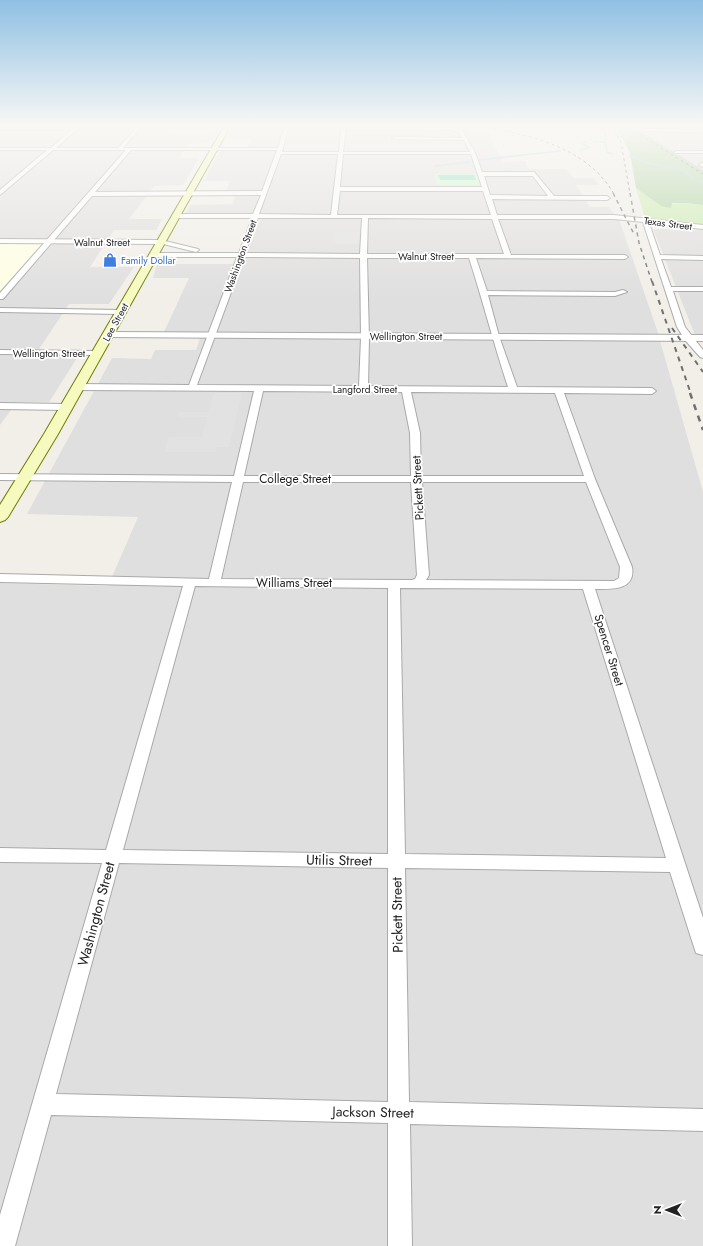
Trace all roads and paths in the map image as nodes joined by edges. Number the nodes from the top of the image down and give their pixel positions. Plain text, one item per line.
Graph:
1 (11, 183) edge
2 (100, 183) edge
3 (195, 183) edge
4 (268, 183) edge
5 (338, 183) edge
6 (483, 183) edge
7 (541, 183) edge
8 (338, 189) junction
9 (485, 189) junction
10 (0, 193) edge
11 (264, 193) junction
12 (90, 194) junction
13 (189, 194) junction
14 (488, 197) junction
15 (553, 198) junction
16 (607, 198) dead end
17 (177, 216) junction
18 (255, 216) junction
19 (334, 216) junction
20 (365, 216) junction
21 (495, 217) junction
22 (645, 220) junction
23 (703, 227) edge
24 (0, 241) edge
25 (48, 242) junction
26 (161, 242) junction
27 (153, 255) junction
28 (227, 255) junction
29 (241, 255) junction
30 (364, 256) junction
31 (472, 256) junction
32 (508, 256) junction
33 (625, 256) dead end
34 (658, 257) junction
35 (703, 258) edge
36 (668, 289) junction
37 (703, 289) edge
38 (623, 292) dead end
39 (484, 293) junction
40 (0, 297) edge
41 (0, 310) edge
42 (120, 312) junction
43 (108, 335) junction
44 (212, 336) junction
45 (365, 336) junction
46 (495, 336) junction
47 (688, 338) junction
48 (703, 338) edge
49 (0, 352) edge
50 (98, 353) junction
51 (703, 355) edge
52 (78, 387) junction
53 (192, 388) junction
54 (259, 389) junction
55 (364, 389) junction
56 (406, 389) junction
57 (513, 390) junction
58 (558, 390) junction
59 (652, 391) dead end
60 (0, 406) edge
61 (66, 406) junction
62 (0, 477) edge
63 (24, 477) junction
64 (238, 479) junction
65 (416, 479) junction
66 (590, 479) junction
67 (0, 517) edge
68 (0, 578) edge
69 (190, 582) junction
70 (214, 583) junction
71 (394, 584) junction
72 (414, 584) junction
73 (588, 585) junction
74 (0, 855) edge
75 (111, 857) junction
76 (397, 861) junction
77 (678, 865) junction
78 (703, 947) edge
79 (43, 1104) junction
80 (399, 1113) junction
81 (703, 1120) edge
82 (2, 1246) edge
83 (400, 1246) edge

1 - 10 street
2 - 12 street
3 - 13 main road, Lee Street
4 - 11 street, Washington Street
5 - 8 street
6 - 9 street
7 - 15 street
8 - 9 street
8 - 19 street
9 - 14 street
11 - 13 street
11 - 18 street, Washington Street
12 - 13 street
12 - 25 street
13 - 17 main road, Lee Street
14 - 15 street
14 - 21 street
15 - 16 street
17 - 18 street, Texas Street
17 - 26 main road, Lee Street
18 - 19 street, Texas Street
18 - 29 street, Washington Street
19 - 20 street, Texas Street
20 - 21 street, Texas Street
20 - 30 street
21 - 22 street, Texas Street
21 - 32 street
22 - 23 street, Texas Street
22 - 34 street
24 - 25 street, Walnut Street
25 - 26 street, Walnut Street
25 - 40 street
26 - 27 main road, Lee Street
26 - 28 street, Walnut Street
27 - 28 street, Walnut Street
27 - 42 main road, Lee Street
28 - 29 street, Walnut Street
29 - 30 street, Walnut Street
29 - 44 street, Washington Street
30 - 31 street, Walnut Street
30 - 45 street
31 - 32 street, Walnut Street
31 - 39 street
32 - 33 street, Walnut Street
34 - 35 street
34 - 36 street
36 - 37 street
36 - 47 street
38 - 39 street
39 - 46 street
41 - 42 street
42 - 43 main road, Lee Street
43 - 44 street, Wellington Street
43 - 50 main road, Lee Street
44 - 45 street, Wellington Street
44 - 53 street, Washington Street
45 - 46 street, Wellington Street
45 - 55 street
46 - 47 street, Wellington Street
46 - 57 street
47 - 48 street, Wellington Street
47 - 51 street
49 - 50 street, Wellington Street
50 - 52 main road, Lee Street
52 - 53 street, Langford Street
52 - 61 main road, Lee Street
53 - 54 street, Langford Street
54 - 55 street, Langford Street
54 - 64 street
55 - 56 street, Langford Street
56 - 57 street, Langford Street
56 - 65 street, Pickett Street
57 - 58 street, Langford Street
58 - 59 street, Langford Street
58 - 66 street
60 - 61 street
61 - 63 main road, Lee Street
62 - 63 street, College Street
63 - 64 street, College Street
63 - 67 main road, Lee Street
64 - 65 street, College Street
64 - 70 street
65 - 66 street, College Street
65 - 72 street, Pickett Street
66 - 73 street
68 - 69 street, Williams Street
69 - 70 street, Williams Street
69 - 75 street, Washington Street
70 - 71 street, Williams Street
71 - 72 street, Williams Street
71 - 76 street, Pickett Street
72 - 73 street, Williams Street
73 - 77 street, Spencer Street
74 - 75 street, Utilis Street
75 - 76 street, Utilis Street
75 - 79 street, Washington Street
76 - 77 street, Utilis Street
76 - 80 street, Pickett Street
77 - 78 street, Spencer Street
79 - 80 street, Jackson Street
79 - 82 street, Washington Street
80 - 81 street, Jackson Street
80 - 83 street, Pickett Street

